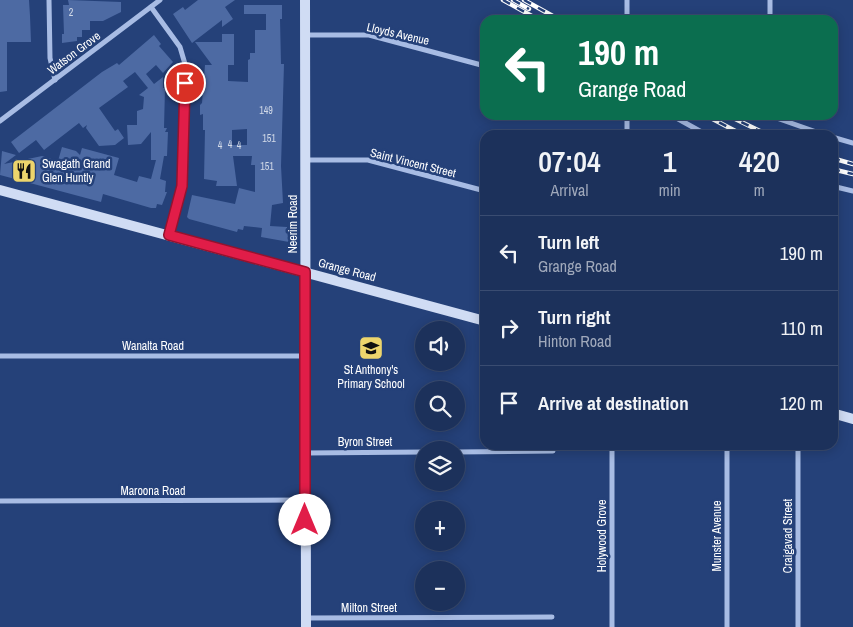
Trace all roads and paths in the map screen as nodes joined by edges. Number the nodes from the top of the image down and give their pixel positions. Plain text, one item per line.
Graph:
1 (49, 0) edge
2 (160, 0) edge
3 (305, 0) edge
4 (627, 0) edge
5 (770, 0) edge
6 (150, 7) junction
7 (627, 15) edge
8 (770, 15) edge
9 (305, 35) junction
10 (480, 65) edge
11 (55, 80) junction
12 (680, 120) edge
13 (784, 120) edge
14 (0, 121) edge
15 (698, 130) edge
16 (811, 130) edge
17 (838, 139) edge
18 (853, 143) edge
19 (306, 160) junction
20 (838, 187) edge
21 (0, 190) edge
22 (480, 191) edge
23 (853, 191) edge
24 (169, 235) junction
25 (305, 272) junction
26 (480, 319) edge
27 (0, 356) edge
28 (305, 356) junction
29 (838, 415) edge
30 (853, 419) edge
31 (612, 450) edge
32 (727, 450) edge
33 (798, 450) edge
34 (553, 451) dead end
35 (415, 452) edge
36 (465, 452) edge
37 (305, 453) junction
38 (305, 500) junction
39 (0, 501) edge
40 (552, 617) dead end
41 (306, 623) edge
42 (612, 627) edge
43 (727, 627) edge
44 (798, 627) edge

1 - 11 street
2 - 6 street, Watson Grove
3 - 9 main road, Neerim Road
4 - 7 street
5 - 8 street
6 - 11 street, Watson Grove
6 - 24 street
9 - 10 street, Lloyds Avenue
9 - 19 main road, Neerim Road
11 - 14 street, Watson Grove
12 - 15 street
13 - 16 street
17 - 18 street
19 - 22 street, Saint Vincent Street
19 - 25 main road, Neerim Road
20 - 23 street
21 - 24 main road, Grange Road
24 - 25 main road, Grange Road
25 - 26 main road, Grange Road
25 - 28 main road, Neerim Road
27 - 28 street, Wanalta Road
28 - 37 main road, Neerim Road
29 - 30 main road
31 - 42 street, Holywood Grove
32 - 43 street, Munster Avenue
33 - 44 street, Craigavad Street
34 - 36 street
35 - 37 street, Byron Street
37 - 38 main road, Neerim Road
38 - 39 street, Maroona Road
38 - 41 main road, Neerim Road
40 - 41 street, Milton Street

